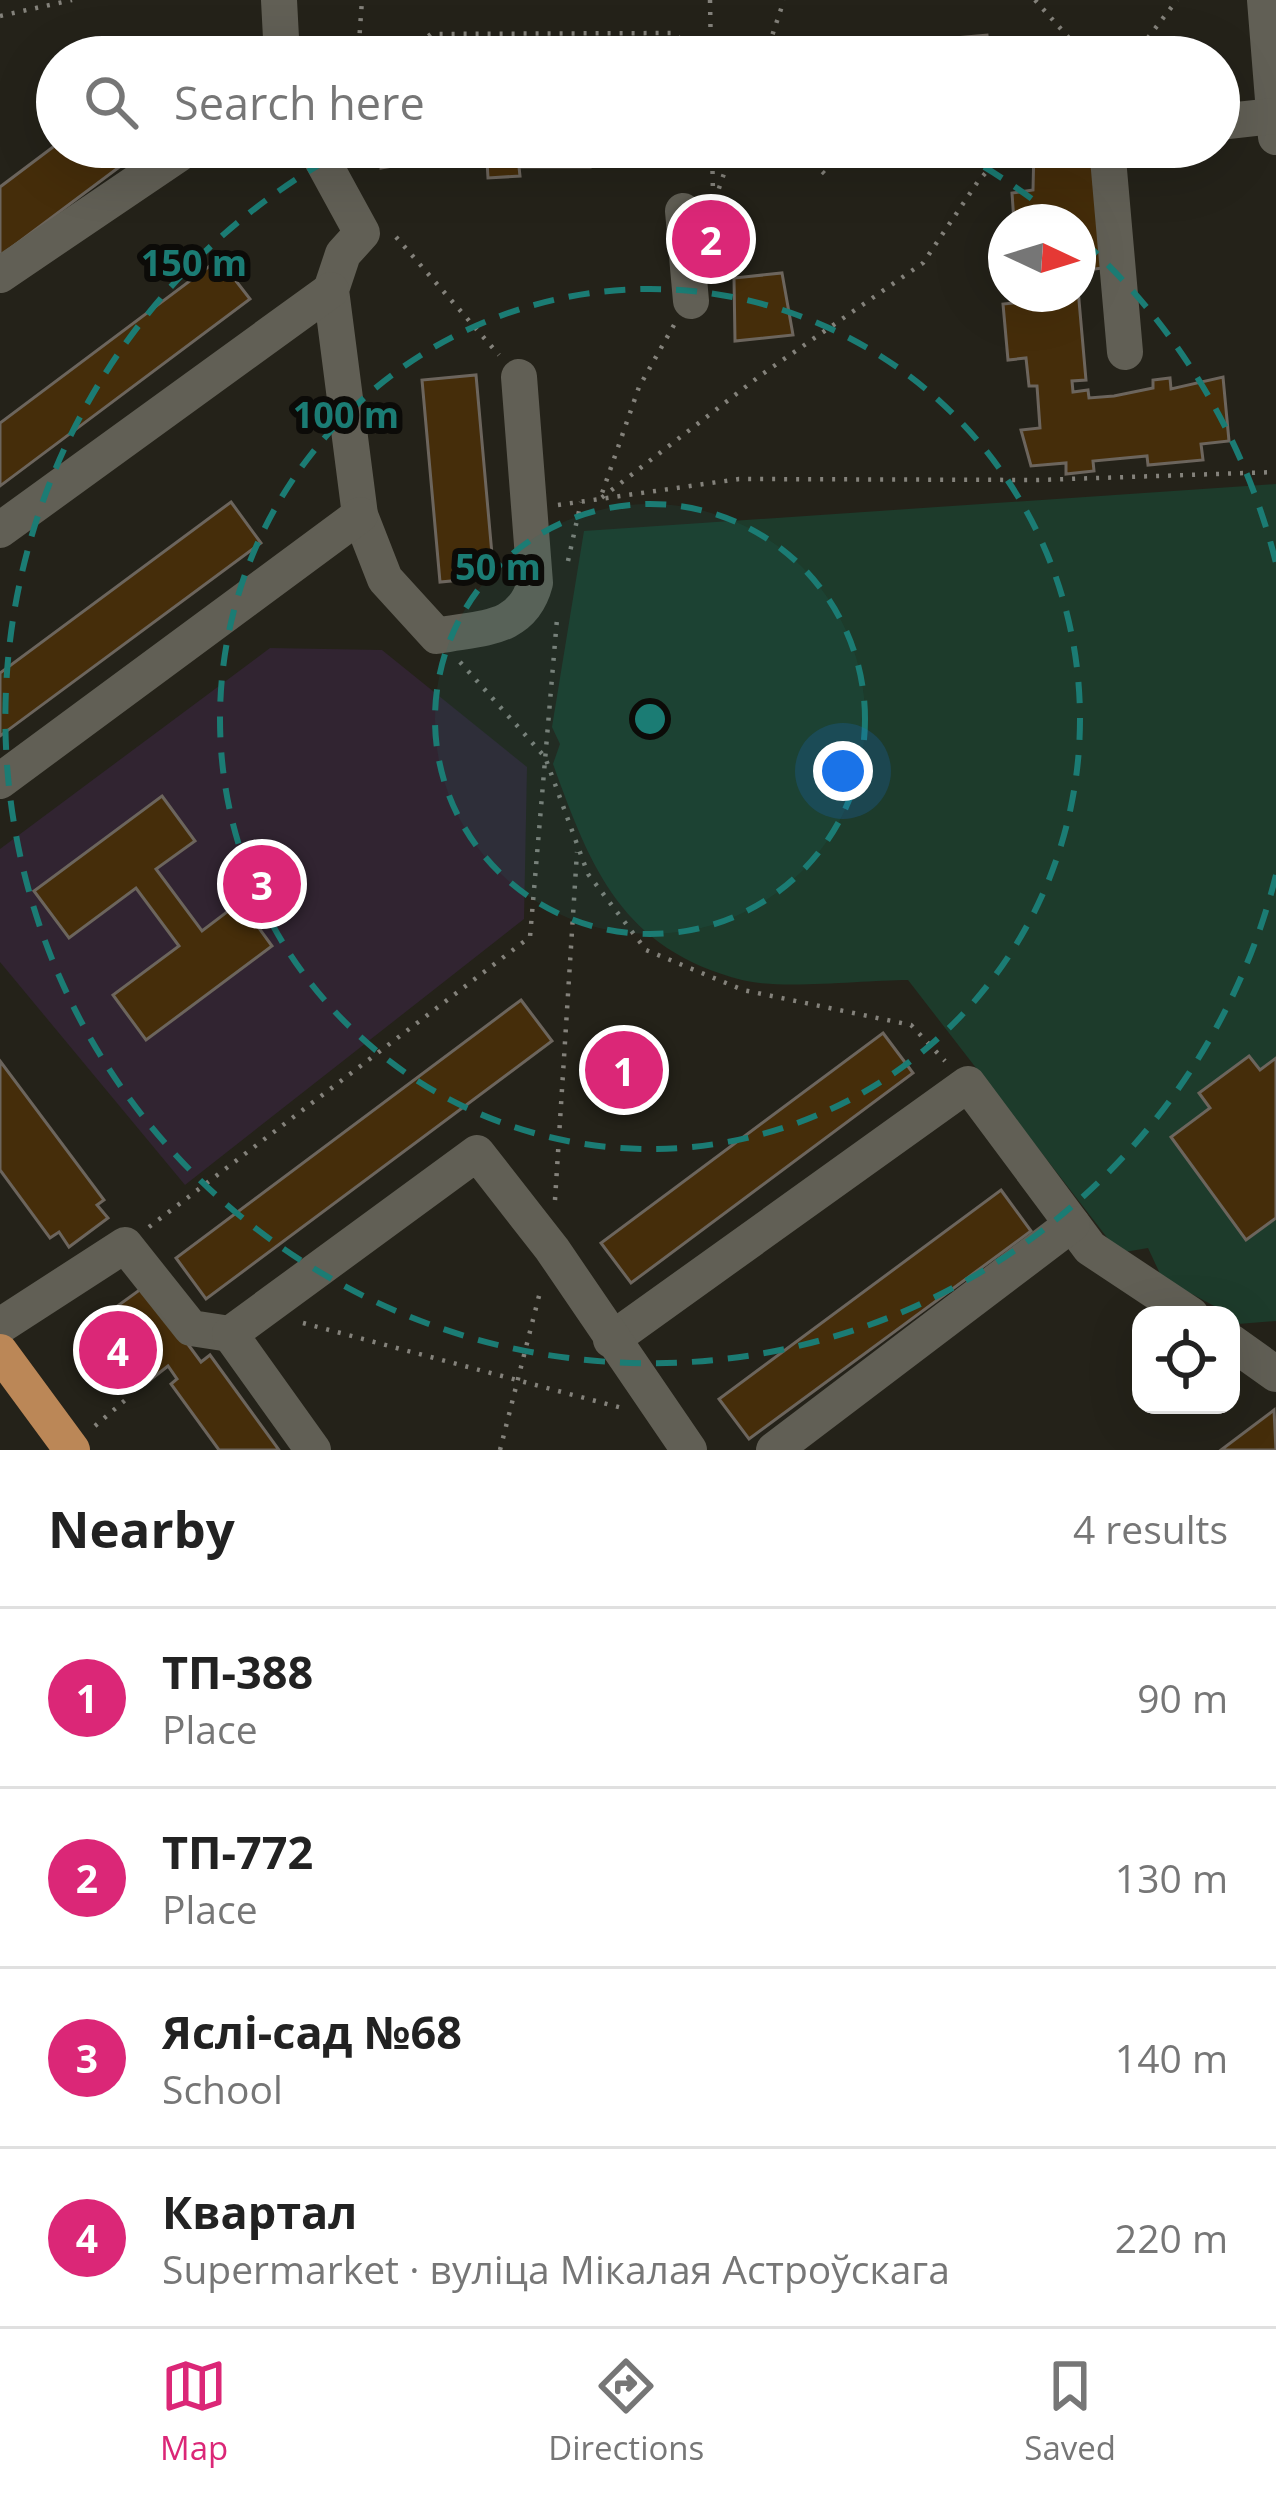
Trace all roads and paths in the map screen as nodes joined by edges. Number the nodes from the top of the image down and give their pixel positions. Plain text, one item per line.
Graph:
1 (72, 0) edge
2 (279, 0) edge
3 (362, 0) edge
4 (710, 0) edge
5 (784, 0) edge
6 (1035, 0) edge
7 (1177, 0) edge
8 (1269, 12) edge
9 (0, 16) edge
10 (281, 36) edge
11 (359, 36) edge
12 (428, 36) edge
13 (677, 36) edge
14 (711, 36) edge
15 (772, 36) edge
16 (1067, 36) edge
17 (1149, 36) edge
18 (1240, 124) edge
19 (1275, 126) edge
20 (158, 168) edge
21 (326, 168) edge
22 (712, 168) edge
23 (726, 168) edge
24 (818, 168) edge
25 (990, 168) edge
26 (1109, 168) edge
27 (828, 177) dead end
28 (683, 211) dead end
29 (391, 231) dead end
30 (0, 275) edge
31 (331, 290) junction
32 (691, 301) joint
33 (1125, 352) dead end
34 (518, 377) joint
35 (1276, 472) edge
36 (600, 499) junction
37 (529, 509) junction
38 (360, 515) junction
39 (0, 530) edge
40 (436, 636) junction
41 (550, 674) dead end
42 (545, 757) junction
43 (0, 781) edge
44 (578, 847) junction
45 (968, 1084) junction
46 (1072, 1224) junction
47 (125, 1245) junction
48 (552, 1249) junction
49 (1177, 1306) edge
50 (260, 1312) junction
51 (0, 1326) edge
52 (230, 1334) junction
53 (611, 1340) junction
54 (1240, 1348) edge
55 (0, 1352) edge
56 (1276, 1374) edge
57 (516, 1379) junction
58 (130, 1396) dead end
59 (679, 1435) edge
60 (79, 1442) edge
61 (313, 1450) edge
62 (500, 1450) edge
63 (774, 1450) edge

1 - 9 path
2 - 10 lane
3 - 11 path
4 - 14 path
5 - 15 path
6 - 16 path
7 - 17 path
8 - 19 lane
12 - 13 path
18 - 19 lane
20 - 30 lane
21 - 31 lane
22 - 23 path
24 - 27 path
25 - 36 path
26 - 33 lane
28 - 32 lane
29 - 34 path
31 - 38 lane
31 - 39 lane
32 - 36 path
34 - 37 lane
35 - 36 path
36 - 37 path
37 - 40 lane
38 - 40 lane
38 - 43 lane
40 - 42 path
41 - 42 path
42 - 44 path
42 - 47 path
44 - 45 path
44 - 48 path
45 - 46 lane
45 - 53 lane
46 - 49 lane
46 - 63 lane
47 - 51 lane
47 - 52 lane
48 - 50 lane
48 - 53 lane
48 - 57 path
50 - 52 lane
50 - 57 path
52 - 61 lane
53 - 59 lane
54 - 56 lane
55 - 60 main road
57 - 59 path
57 - 62 path
58 - 60 path

